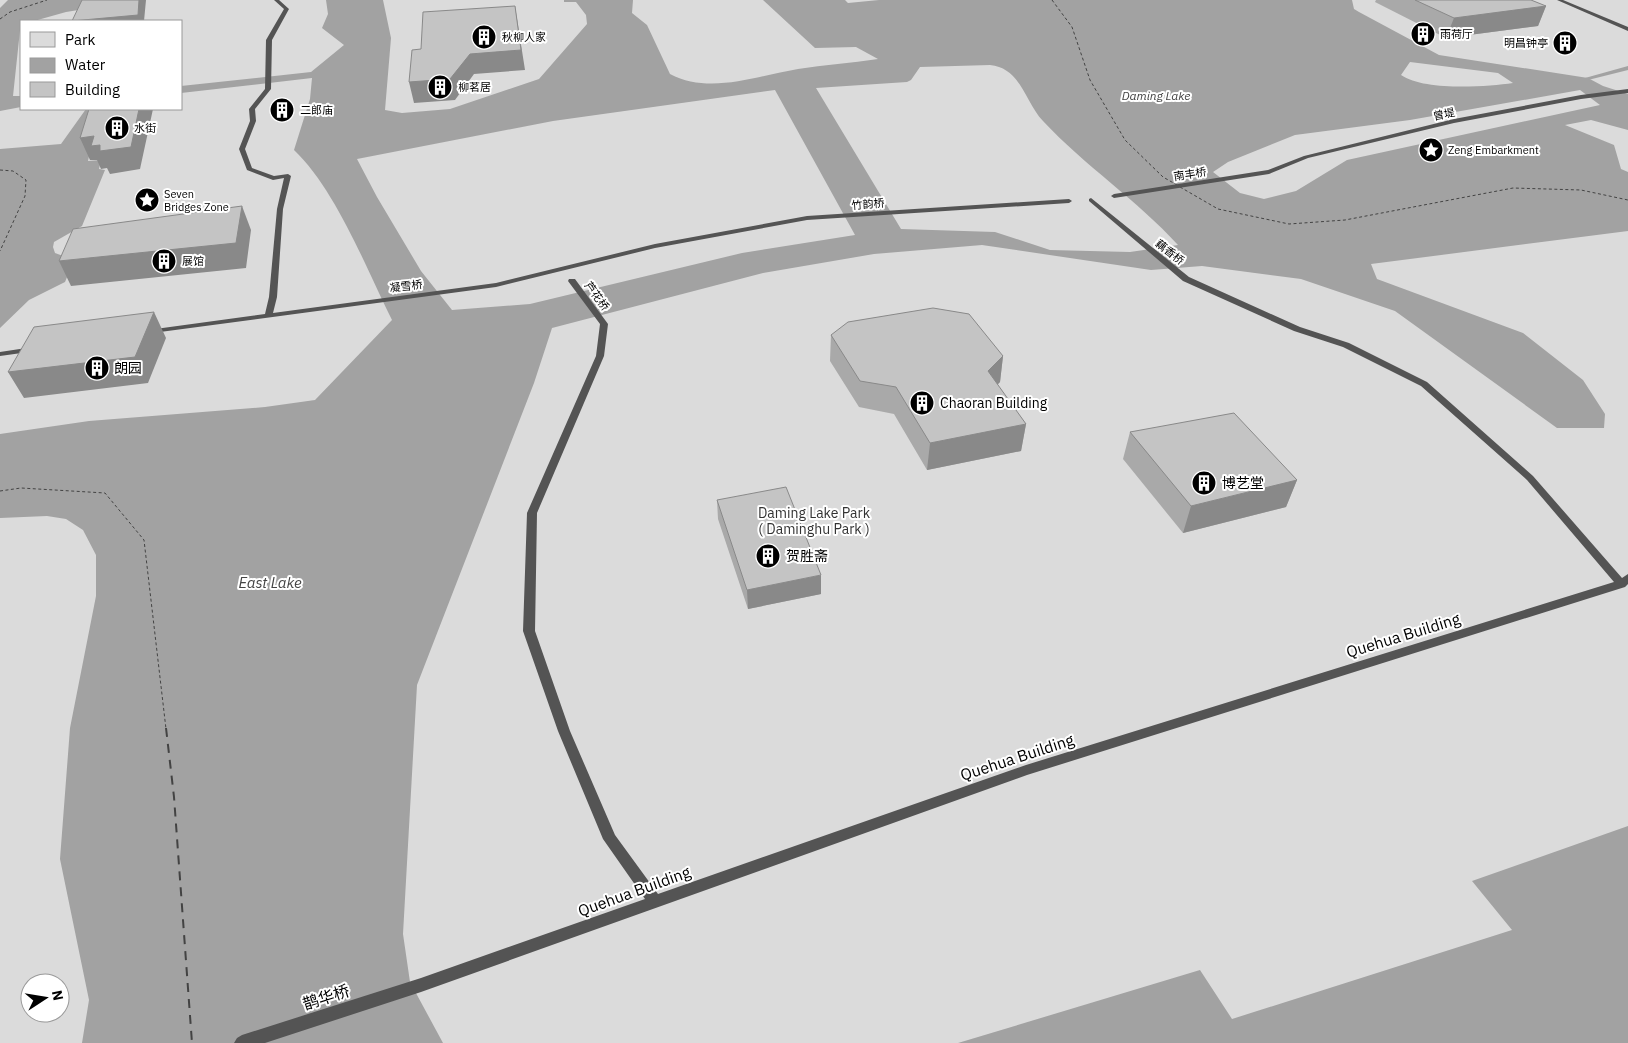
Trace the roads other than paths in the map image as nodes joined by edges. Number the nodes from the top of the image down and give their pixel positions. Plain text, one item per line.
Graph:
1 (276, 0) edge
2 (1559, 0) edge
3 (1628, 29) edge
4 (1628, 91) edge
5 (1268, 172) joint
6 (1114, 196) dead end
7 (1091, 200) dead end
8 (1069, 201) dead end
9 (572, 281) dead end
10 (457, 291) joint
11 (269, 315) junction
12 (134, 334) edge
13 (41, 348) edge
14 (0, 354) edge
15 (1624, 581) edge
16 (655, 901) junction
17 (421, 985) joint
18 (242, 1043) edge

1 - 11 lane
2 - 3 lane
4 - 5 lane, 曾堤
5 - 6 lane, 南丰桥
7 - 15 lane, 藕香桥
8 - 10 lane, 竹韵桥
9 - 16 lane, 芦花桥
10 - 11 lane, 凝雪桥
11 - 12 lane, 凝雪桥
13 - 14 lane
15 - 16 lane, Quehua Building
16 - 17 lane, Quehua Building
17 - 18 lane, 鹊华桥

